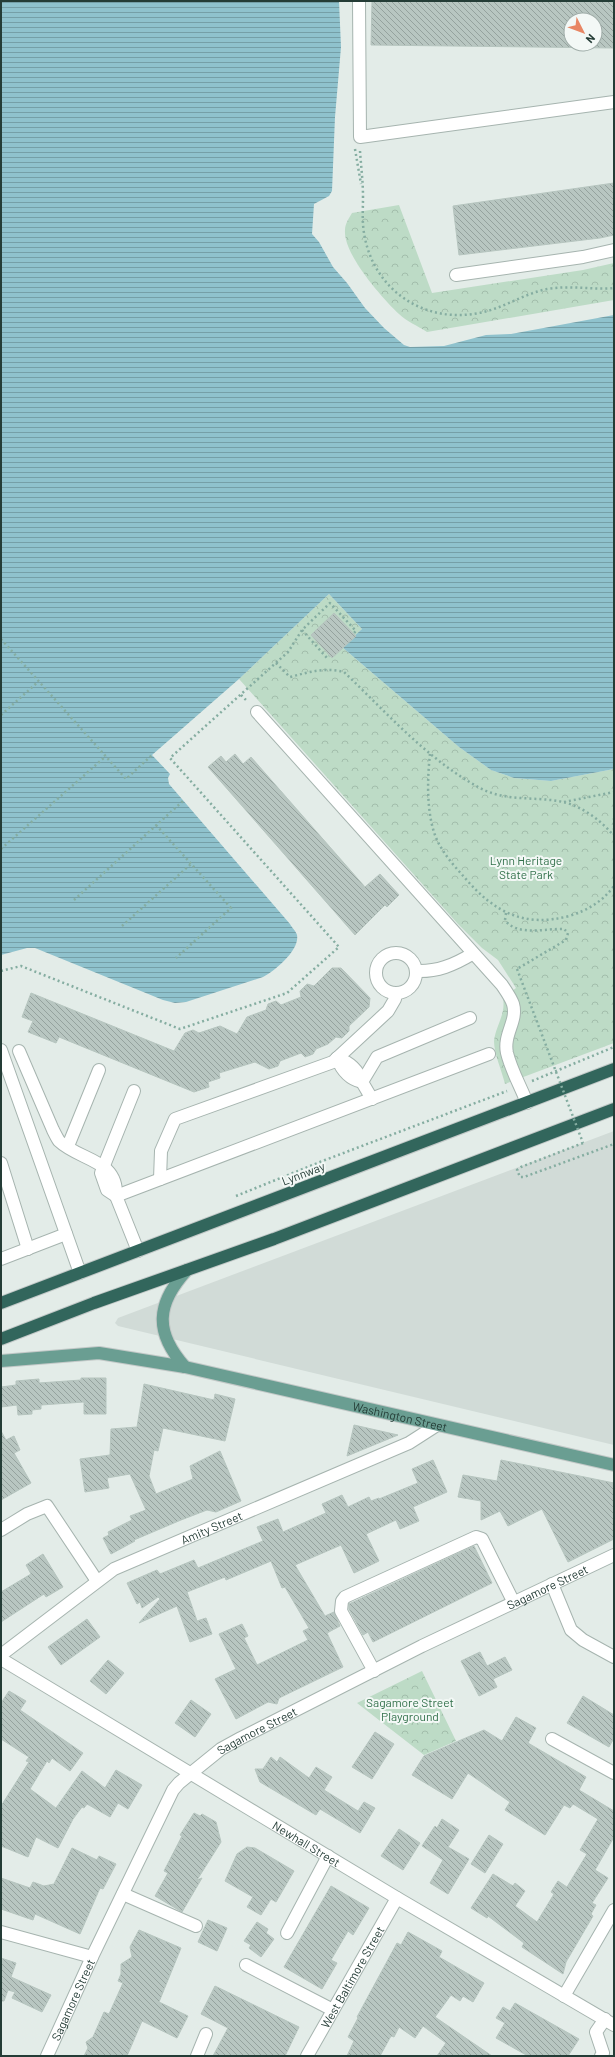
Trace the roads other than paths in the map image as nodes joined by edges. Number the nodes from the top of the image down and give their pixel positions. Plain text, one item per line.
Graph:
1 (360, 1) edge
2 (614, 102) edge
3 (614, 250) edge
4 (456, 275) dead end
5 (257, 712) dead end
6 (472, 954) junction
7 (416, 971) junction
8 (394, 994) junction
9 (470, 1018) dead end
10 (1, 1050) edge
11 (19, 1051) dead end
12 (489, 1054) dead end
13 (337, 1058) junction
14 (614, 1069) edge
15 (99, 1070) dead end
16 (362, 1082) junction
17 (134, 1091) dead end
18 (372, 1099) junction
19 (527, 1103) junction
20 (614, 1109) edge
21 (68, 1146) junction
22 (1, 1163) edge
23 (104, 1167) junction
24 (160, 1179) junction
25 (116, 1196) junction
26 (66, 1234) junction
27 (28, 1249) junction
28 (138, 1251) junction
29 (1, 1259) edge
30 (187, 1270) junction
31 (80, 1273) junction
32 (1, 1303) edge
33 (1, 1339) edge
34 (1, 1361) edge
35 (185, 1367) junction
36 (438, 1425) junction
37 (614, 1465) edge
38 (1, 1530) edge
39 (614, 1556) edge
40 (97, 1581) junction
41 (552, 1584) junction
42 (514, 1603) junction
43 (1, 1655) edge
44 (614, 1657) edge
45 (1, 1659) edge
46 (374, 1671) junction
47 (552, 1738) dead end
48 (190, 1773) junction
49 (614, 1773) edge
50 (328, 1856) junction
51 (123, 1894) junction
52 (397, 1898) junction
53 (614, 1910) edge
54 (196, 1926) dead end
55 (1, 1932) edge
56 (287, 1933) dead end
57 (92, 1957) junction
58 (246, 1965) dead end
59 (564, 1996) junction
60 (333, 2010) junction
61 (610, 2022) edge
62 (206, 2034) dead end
63 (47, 2056) edge
64 (197, 2056) edge
65 (307, 2056) edge
66 (601, 2056) edge

1 - 2 street
3 - 4 street
5 - 6 street
6 - 7 street
6 - 19 street
7 - 8 street
7 - 8 street
8 - 13 street
9 - 16 street
10 - 26 street
11 - 21 street
12 - 18 street
13 - 16 street
13 - 24 street
14 - 19 highway, Lynnway
15 - 21 street
16 - 18 street
17 - 23 street
18 - 24 street
19 - 28 highway, Lynnway
20 - 30 highway
21 - 23 street
22 - 27 street
23 - 25 street
24 - 25 street
25 - 28 street
26 - 27 street
26 - 31 street
27 - 29 street
28 - 31 highway, Lynnway
30 - 33 highway
30 - 35 main road
31 - 32 highway, Lynnway
34 - 35 main road, Washington Street
35 - 36 main road, Washington Street
36 - 37 main road, Washington Street
36 - 40 street, Amity Street
38 - 40 street
39 - 41 street, Sagamore Street
40 - 43 street, Amity Street
41 - 42 street, Sagamore Street
41 - 44 street
42 - 46 street, Sagamore Street
42 - 46 street
45 - 48 street, Newhall Street
46 - 48 street, Sagamore Street
47 - 49 street
48 - 50 street, Newhall Street
48 - 51 street, Sagamore Street
50 - 52 street, Newhall Street
50 - 56 street
51 - 54 street
51 - 57 street, Sagamore Street
52 - 59 street, Newhall Street
52 - 60 street, West Baltimore Street
53 - 59 street
55 - 57 street
57 - 63 street, Sagamore Street
58 - 60 street
59 - 61 street, Newhall Street
60 - 65 street, West Baltimore Street
61 - 66 street
62 - 64 street

